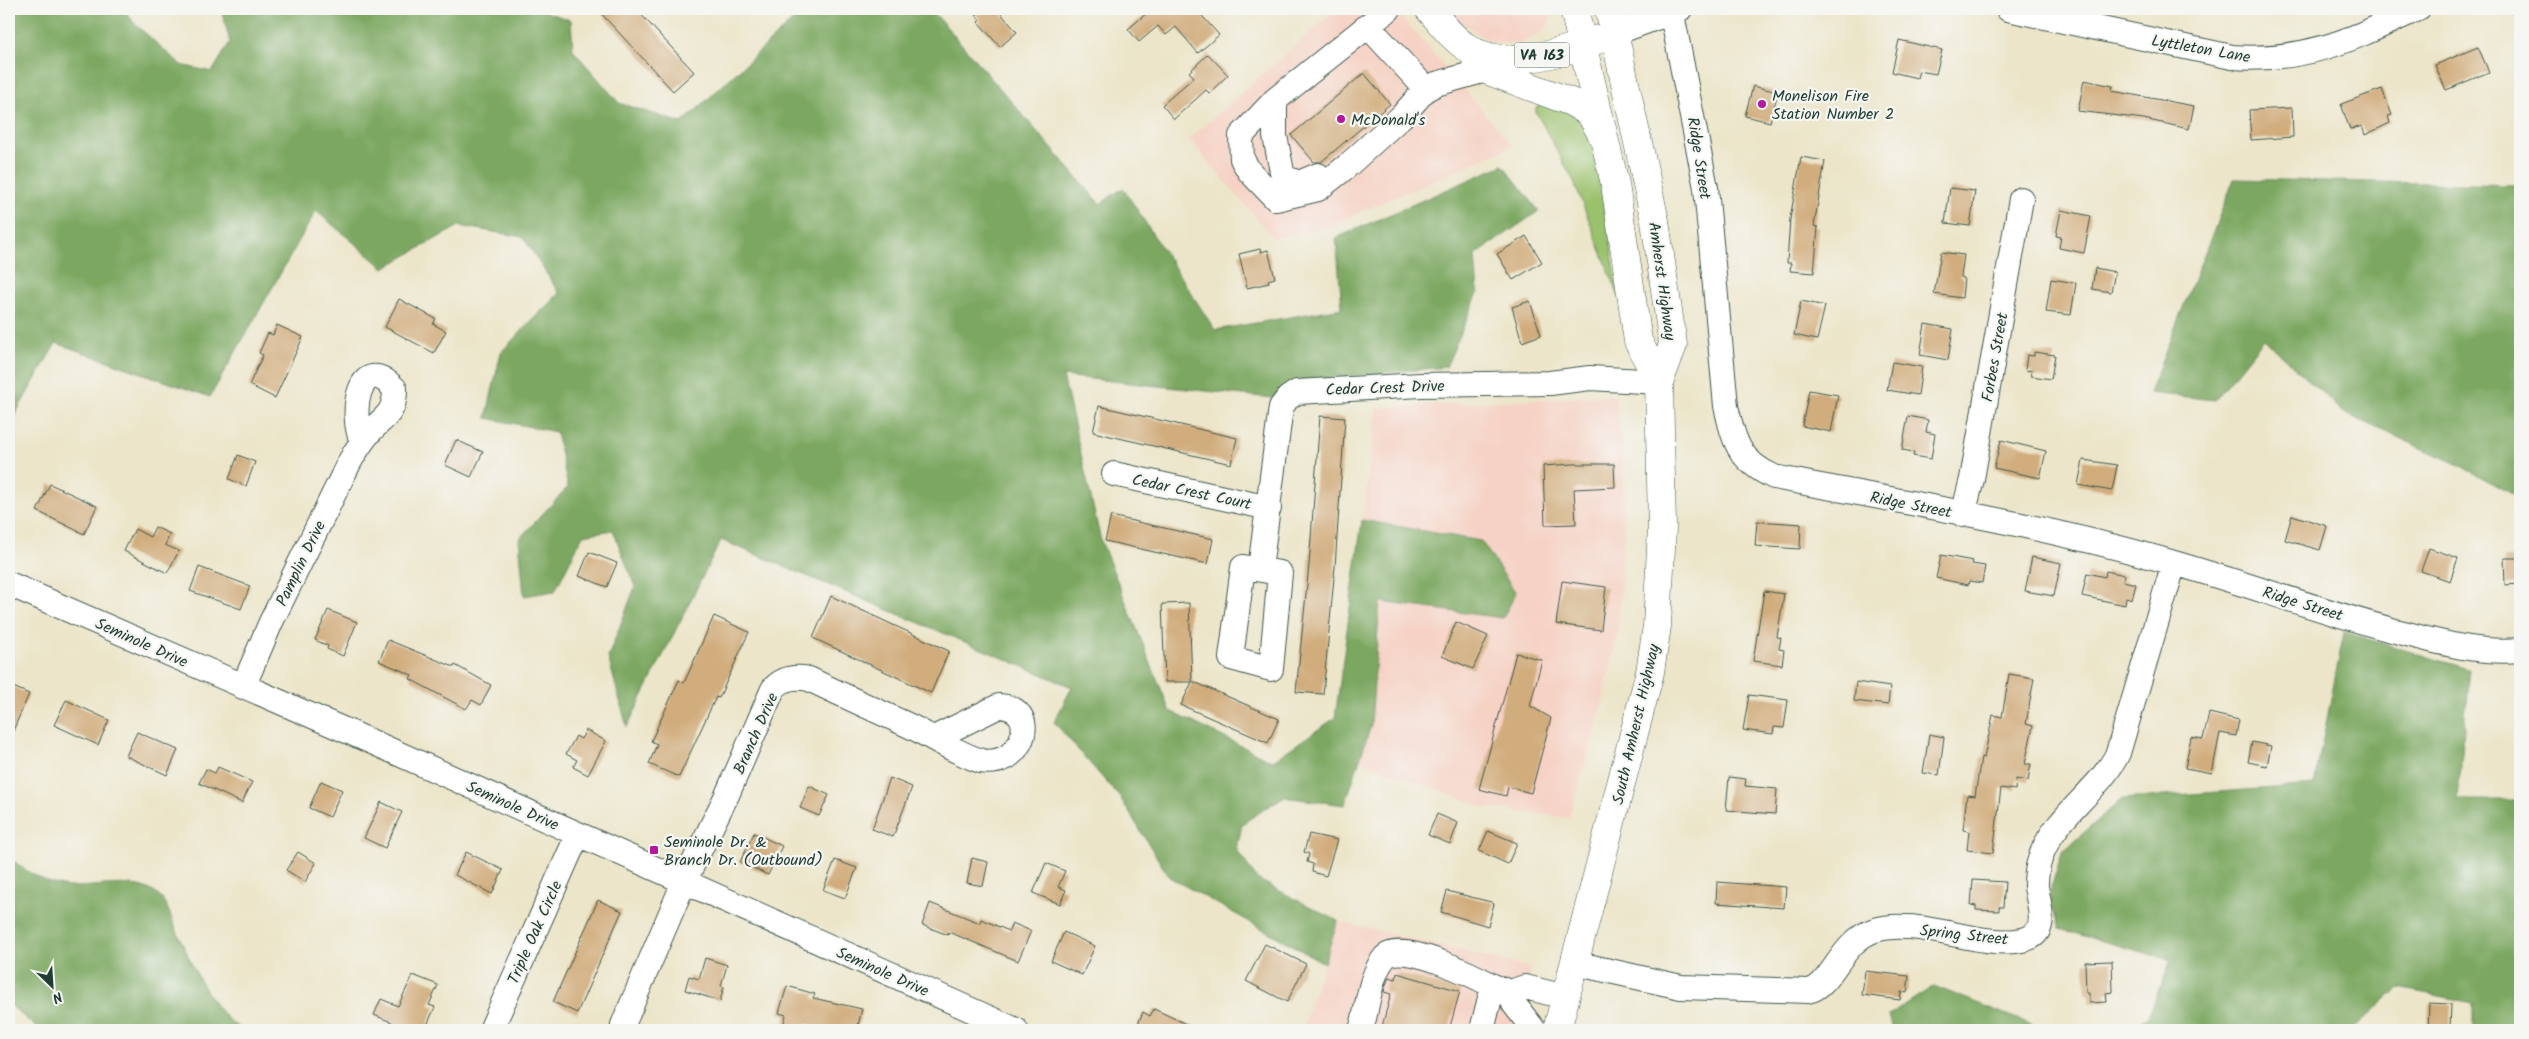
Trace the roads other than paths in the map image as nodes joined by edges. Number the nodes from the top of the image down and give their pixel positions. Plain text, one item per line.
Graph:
1 (1389, 9) edge
2 (1429, 9) edge
3 (1574, 9) edge
4 (2008, 9) edge
5 (2418, 9) edge
6 (1674, 10) edge
7 (1612, 21) edge
8 (1368, 26) junction
9 (1582, 45) junction
10 (1491, 64) junction
11 (1418, 98) junction
12 (1275, 108) junction
13 (1605, 140) junction
14 (2021, 199) dead end
15 (1659, 382) junction
16 (362, 441) dead end
17 (1114, 474) dead end
18 (1269, 508) junction
19 (1963, 515) junction
20 (2174, 563) junction
21 (1260, 569) dead end
22 (9, 584) edge
23 (2520, 650) edge
24 (243, 687) junction
25 (934, 738) dead end
26 (578, 834) junction
27 (684, 882) junction
28 (1574, 963) junction
29 (1502, 989) junction
30 (1565, 997) junction
31 (623, 1025) dead end
32 (491, 1030) edge
33 (1016, 1030) edge
34 (1361, 1030) edge
35 (1482, 1030) edge
36 (1534, 1030) edge
37 (1557, 1030) edge

1 - 8 street
2 - 10 main road
3 - 9 main road, Amherst Highway
4 - 5 street, Lyttleton Lane
6 - 7 street
6 - 19 street, Ridge Street
7 - 9 main road, VA 163
7 - 15 main road, Amherst Highway
8 - 11 street
8 - 12 street
9 - 10 main road, VA 163
9 - 13 main road, Amherst Highway
10 - 11 street
10 - 13 main road
11 - 12 street
11 - 12 street
13 - 15 main road, Amherst Highway
14 - 19 street, Forbes Street
15 - 18 street, Cedar Crest Drive
15 - 28 main road, South Amherst Highway
16 - 24 street, Pamplin Drive
17 - 18 street, Cedar Crest Court
18 - 21 street, Cedar Crest Drive
19 - 20 street, Ridge Street
20 - 23 street, Ridge Street
20 - 28 street, Spring Street
22 - 24 street, Seminole Drive
24 - 26 street, Seminole Drive
25 - 27 street, Branch Drive
26 - 27 street, Seminole Drive
26 - 32 street, Triple Oak Circle
27 - 31 street, Branch Drive
27 - 33 street, Seminole Drive
28 - 30 main road, South Amherst Highway
29 - 30 street
29 - 34 street
29 - 35 street
29 - 36 street
30 - 37 main road, South Amherst Highway

